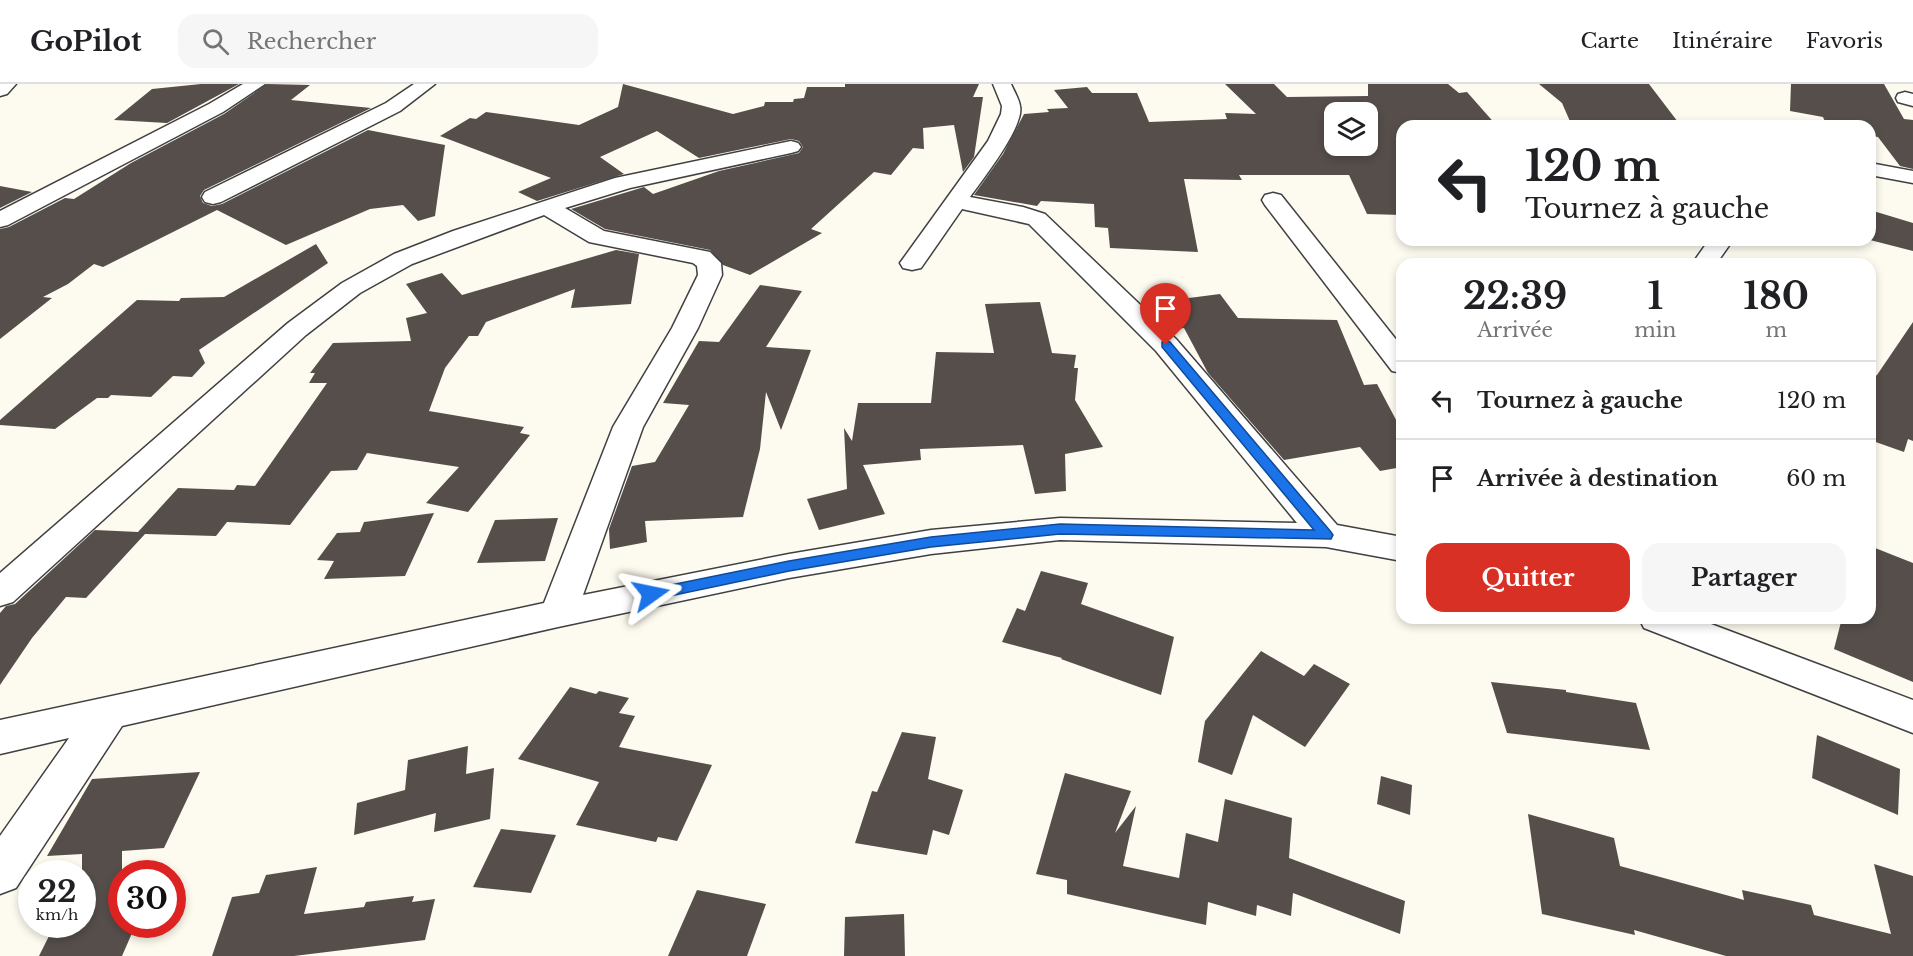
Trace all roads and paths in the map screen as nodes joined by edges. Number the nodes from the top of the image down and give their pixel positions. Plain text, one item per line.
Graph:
1 (7, 84) edge
2 (256, 84) edge
3 (426, 84) edge
4 (1002, 84) edge
5 (0, 90) edge
6 (791, 147) dead end
7 (1876, 170) edge
8 (1913, 177) edge
9 (213, 197) dead end
10 (1273, 200) dead end
11 (956, 201) junction
12 (546, 207) junction
13 (0, 220) edge
14 (912, 263) dead end
15 (1396, 357) edge
16 (1326, 535) junction
17 (1396, 548) edge
18 (0, 592) edge
19 (558, 613) junction
20 (1673, 624) edge
21 (109, 713) junction
22 (1913, 717) edge
23 (0, 737) edge
24 (0, 873) edge

1 - 5 street
2 - 13 street
3 - 9 street
4 - 11 street
6 - 12 street
7 - 8 street
10 - 15 street
11 - 14 street
11 - 16 street
12 - 18 street
12 - 19 street
16 - 17 street
16 - 19 street
19 - 21 street
20 - 22 street
21 - 23 street
21 - 24 street

